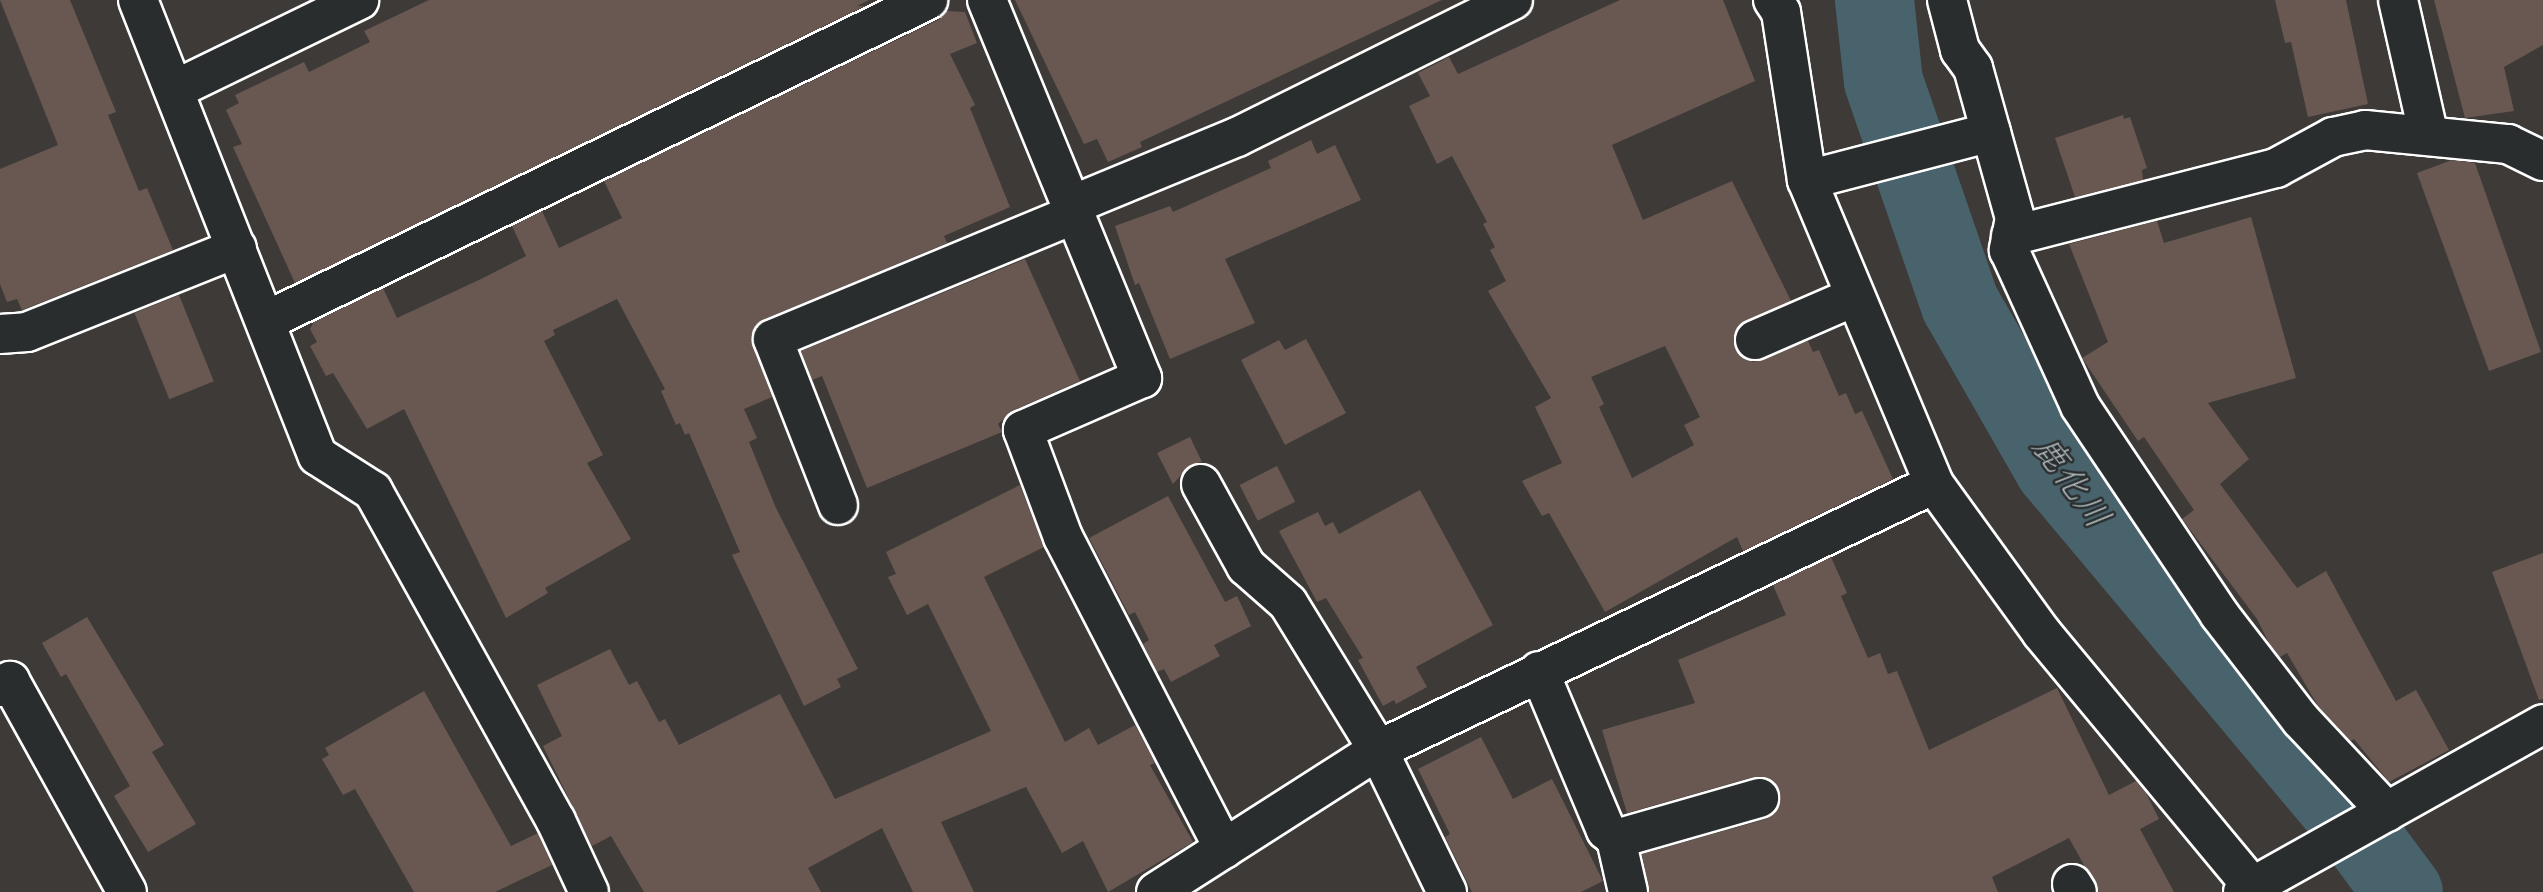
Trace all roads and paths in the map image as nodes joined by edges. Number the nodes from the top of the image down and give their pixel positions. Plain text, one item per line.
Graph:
1 (138, 0) edge
2 (359, 0) edge
3 (928, 0) edge
4 (987, 0) edge
5 (1513, 0) edge
6 (1773, 0) edge
7 (1947, 0) edge
8 (2398, 0) edge
9 (174, 90) junction
10 (1992, 132) junction
11 (2429, 136) junction
12 (2543, 160) edge
13 (1807, 180) junction
14 (1074, 209) junction
15 (2011, 236) junction
16 (237, 248) junction
17 (1854, 298) junction
18 (266, 321) junction
19 (0, 334) edge
20 (1755, 340) dead end
21 (1201, 484) dead end
22 (1934, 484) junction
23 (838, 505) dead end
24 (1539, 671) junction
25 (0, 687) edge
26 (2543, 724) edge
27 (1378, 750) junction
28 (1759, 798) dead end
29 (2387, 812) junction
30 (1616, 839) junction
31 (1224, 849) junction
32 (2248, 889) edge
33 (127, 892) edge
34 (589, 892) edge
35 (1156, 892) edge
36 (1447, 892) edge
37 (1628, 892) edge

1 - 9 street
2 - 9 street
3 - 18 street
4 - 14 street
5 - 14 street
6 - 13 street
7 - 10 street
8 - 11 street
9 - 16 street
10 - 13 street
10 - 15 street
11 - 12 street
11 - 15 street
13 - 17 street
14 - 23 street
14 - 31 street
15 - 29 street
16 - 18 street
16 - 19 street
17 - 20 street
17 - 22 street
18 - 34 street
21 - 27 street
22 - 24 street
22 - 32 street
24 - 27 street
24 - 30 street
25 - 33 street
26 - 29 street
27 - 31 street
27 - 36 street
28 - 30 street
29 - 32 street
30 - 37 street
31 - 35 street

